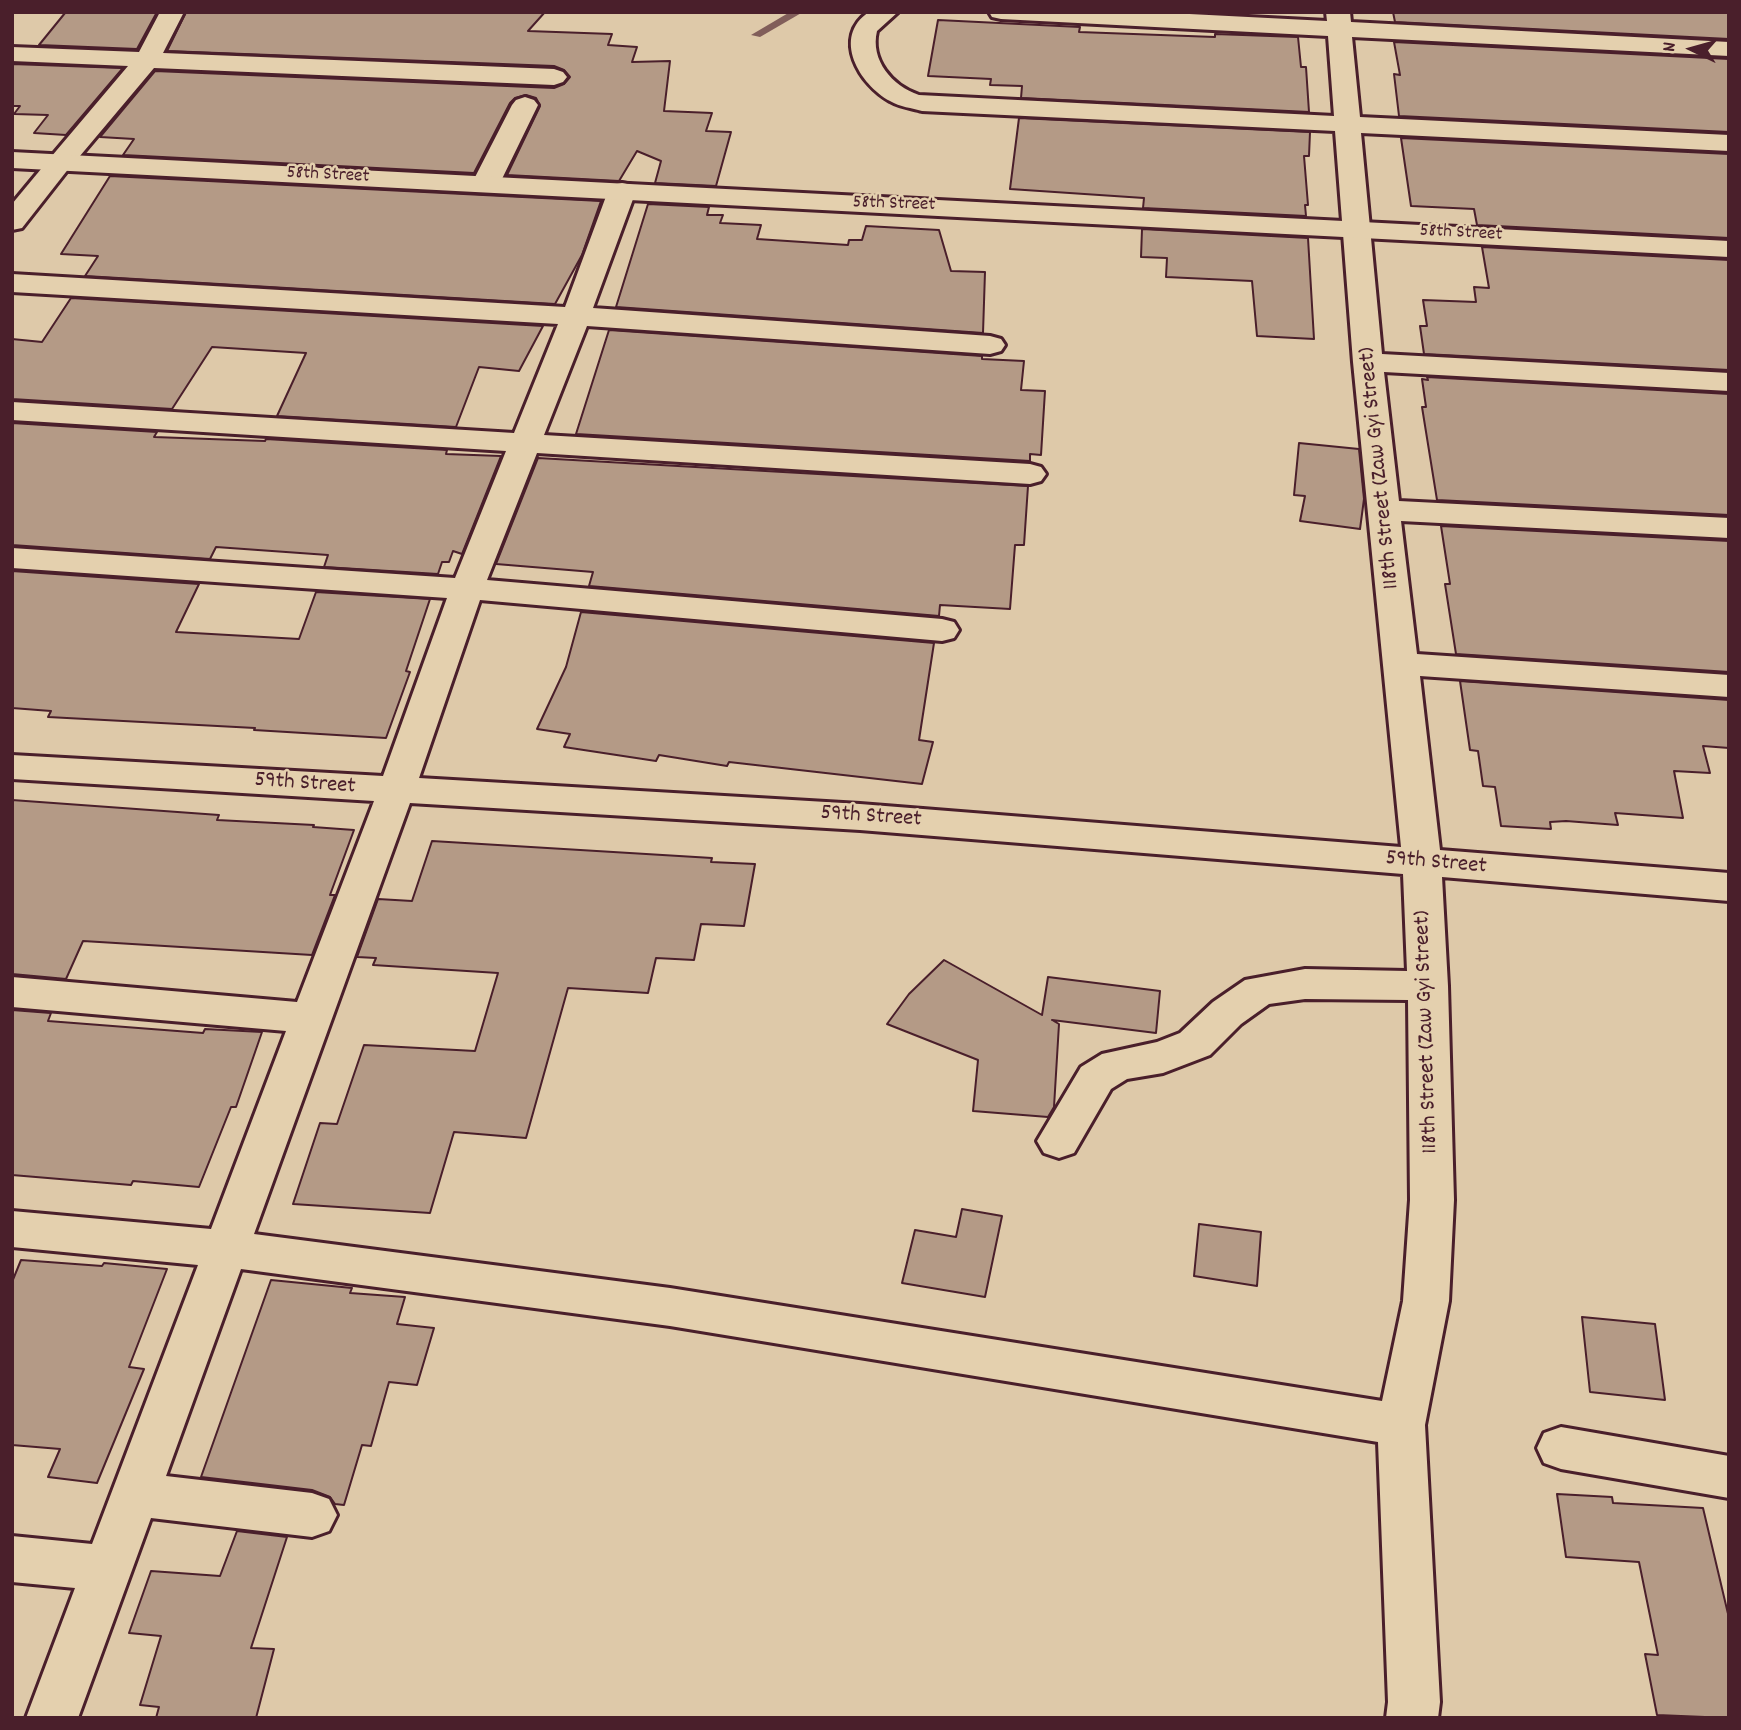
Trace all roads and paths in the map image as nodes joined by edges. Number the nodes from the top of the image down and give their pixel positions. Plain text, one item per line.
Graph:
1 (172, 12) edge
2 (886, 12) edge
3 (1001, 12) edge
4 (1338, 21) edge
5 (1729, 49) edge
6 (12, 54) edge
7 (146, 61) junction
8 (554, 77) dead end
9 (525, 104) dead end
10 (1346, 123) junction
11 (1729, 143) edge
12 (12, 160) edge
13 (60, 163) junction
14 (486, 183) junction
15 (622, 191) junction
16 (12, 222) edge
17 (1357, 228) junction
18 (1729, 248) edge
19 (12, 283) edge
20 (576, 316) junction
21 (990, 345) dead end
22 (1368, 362) junction
23 (1729, 382) edge
24 (12, 411) edge
25 (524, 441) junction
26 (1030, 474) dead end
27 (1386, 510) junction
28 (1729, 528) edge
29 (12, 558) edge
30 (467, 589) junction
31 (942, 630) dead end
32 (1403, 664) junction
33 (1729, 686) edge
34 (12, 767) edge
35 (396, 791) junction
36 (1422, 863) junction
37 (1729, 887) edge
38 (1428, 986) junction
39 (12, 992) edge
40 (310, 1018) junction
41 (1059, 1141) dead end
42 (12, 1229) edge
43 (225, 1249) junction
44 (1401, 1425) junction
45 (1561, 1448) dead end
46 (1729, 1477) edge
47 (133, 1494) junction
48 (312, 1514) dead end
49 (12, 1559) edge
50 (107, 1568) junction
51 (52, 1718) edge
52 (1412, 1718) edge

1 - 7 street
2 - 10 street
3 - 4 street
4 - 5 street
4 - 10 street, 118th Street (Zaw Gyi Street)
6 - 7 street
7 - 8 street
7 - 13 street
9 - 14 street
10 - 11 street
10 - 17 street, 118th Street (Zaw Gyi Street)
12 - 13 street, 58th Street
13 - 14 street, 58th Street
13 - 16 street
14 - 15 street, 58th Street
15 - 17 street, 58th Street
15 - 20 street
17 - 18 street, 58th Street
17 - 22 street, 118th Street (Zaw Gyi Street)
19 - 20 street
20 - 21 street
20 - 25 street
22 - 23 street
22 - 27 street, 118th Street (Zaw Gyi Street)
24 - 25 street
25 - 26 street
25 - 30 street
27 - 28 street
27 - 32 street, 118th Street (Zaw Gyi Street)
29 - 30 street
30 - 31 street
30 - 35 street
32 - 33 street
32 - 36 street, 118th Street (Zaw Gyi Street)
34 - 35 street, 59th Street
35 - 36 street, 59th Street
35 - 40 street
36 - 37 street, 59th Street
36 - 38 street, 118th Street (Zaw Gyi Street)
38 - 41 street
38 - 44 street, 118th Street (Zaw Gyi Street)
39 - 40 street
40 - 43 street
42 - 43 street
43 - 44 street
43 - 47 street
44 - 52 street, 118th Street (Zaw Gyi Street)
45 - 46 street
47 - 48 street
47 - 50 street
49 - 50 street
50 - 51 street

